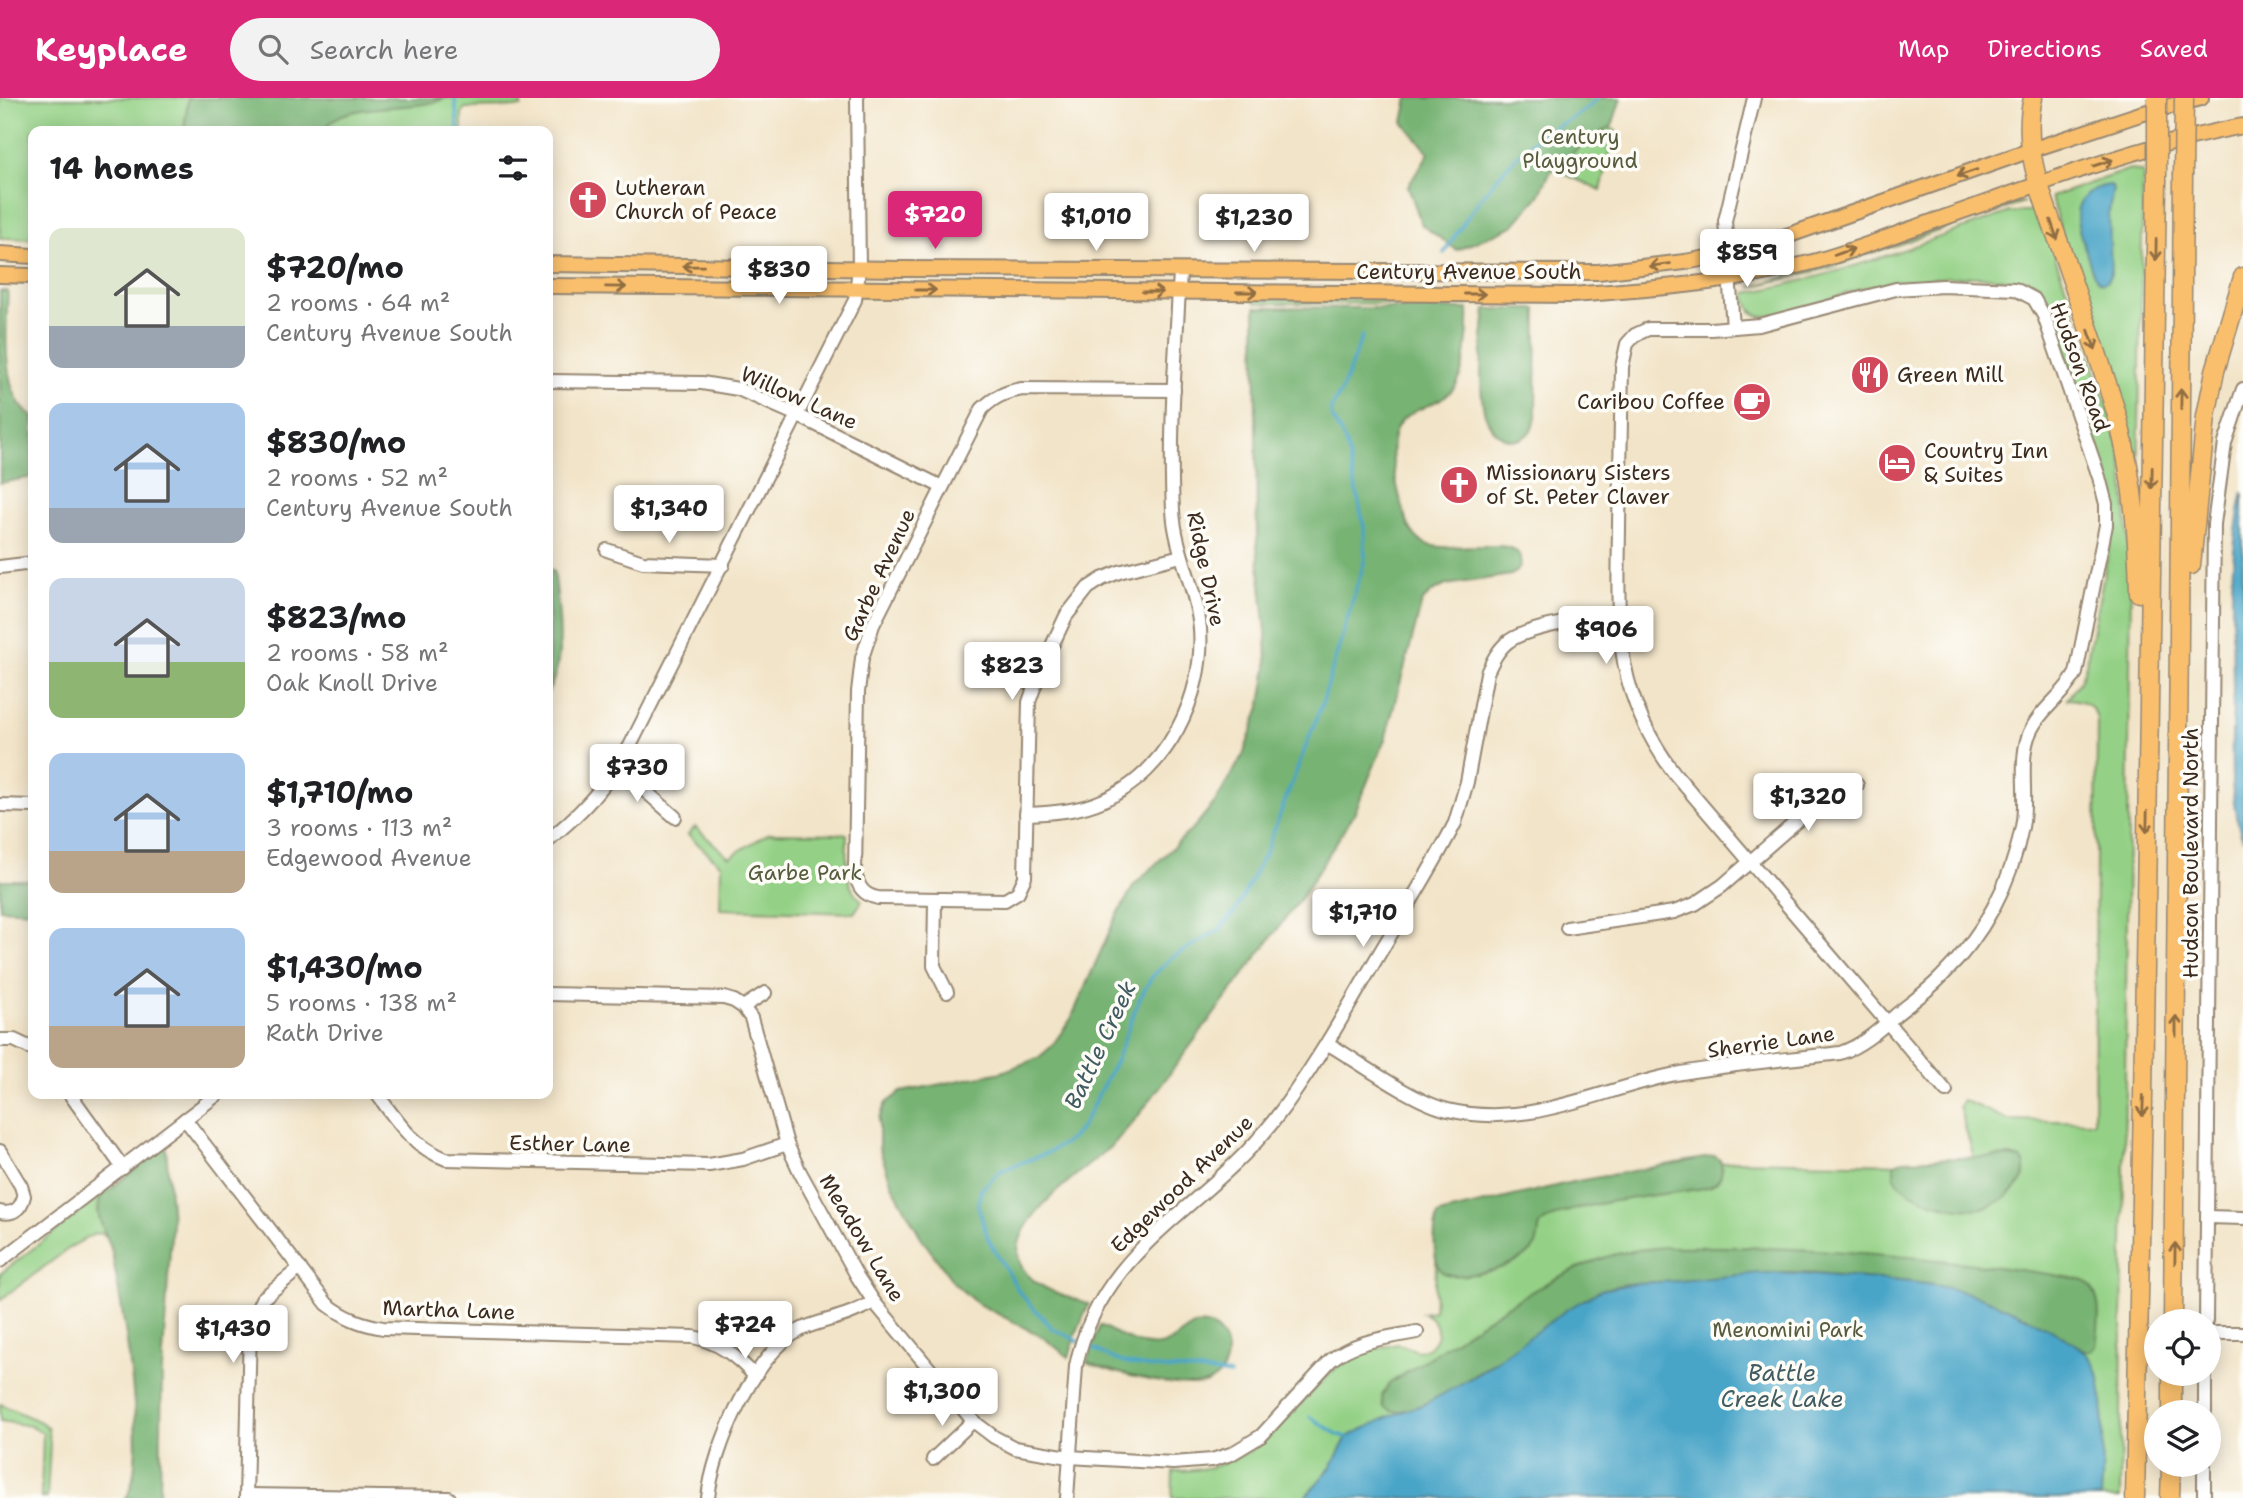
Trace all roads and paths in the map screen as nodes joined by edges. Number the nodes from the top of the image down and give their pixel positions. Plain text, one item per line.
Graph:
1 (857, 98) edge
2 (1754, 98) edge
3 (2034, 98) edge
4 (2157, 98) edge
5 (2184, 98) edge
6 (2201, 98) edge
7 (2243, 125) edge
8 (2031, 150) junction
9 (2039, 185) junction
10 (0, 254) edge
11 (1727, 254) junction
12 (28, 256) edge
13 (553, 264) edge
14 (859, 269) junction
15 (1180, 271) junction
16 (0, 275) edge
17 (28, 276) edge
18 (2243, 277) edge
19 (1730, 279) junction
20 (553, 286) edge
21 (858, 289) junction
22 (1179, 292) junction
23 (1733, 327) junction
24 (553, 381) edge
25 (2243, 389) edge
26 (1174, 390) junction
27 (797, 415) junction
28 (942, 487) junction
29 (607, 550) dead end
30 (1181, 556) junction
31 (28, 564) edge
32 (723, 565) junction
33 (0, 567) edge
34 (1618, 615) junction
35 (2061, 694) joint
36 (2178, 736) junction
37 (2147, 754) junction
38 (618, 767) junction
39 (1857, 785) dead end
40 (0, 805) edge
41 (28, 806) edge
42 (1026, 814) junction
43 (675, 817) dead end
44 (553, 835) edge
45 (1750, 861) junction
46 (935, 900) junction
47 (1567, 928) dead end
48 (947, 992) dead end
49 (765, 993) dead end
50 (553, 994) edge
51 (743, 1007) junction
52 (1888, 1022) junction
53 (0, 1040) edge
54 (1327, 1043) junction
55 (28, 1047) edge
56 (1947, 1091) dead end
57 (74, 1099) edge
58 (211, 1099) edge
59 (381, 1099) edge
60 (185, 1119) junction
61 (787, 1144) junction
62 (0, 1151) edge
63 (123, 1168) junction
64 (0, 1212) edge
65 (2208, 1217) junction
66 (2243, 1218) edge
67 (0, 1261) edge
68 (300, 1268) junction
69 (874, 1302) junction
70 (2174, 1309) edge
71 (2206, 1309) edge
72 (1417, 1332) dead end
73 (2221, 1333) edge
74 (2243, 1333) edge
75 (754, 1375) junction
76 (973, 1421) junction
77 (1069, 1457) junction
78 (933, 1459) dead end
79 (2171, 1477) edge
80 (2204, 1477) edge
81 (247, 1496) edge
82 (449, 1498) edge
83 (708, 1498) edge
84 (1067, 1498) edge
85 (2135, 1498) edge
86 (2170, 1498) edge
87 (2204, 1498) edge

1 - 14 street
2 - 11 street
3 - 8 highway
4 -> 37 highway, bridge
36 -> 5 highway, bridge
6 - 8 main road, Century Avenue South
9 -> 7 main road, Century Avenue South
8 - 9 highway
8 -> 11 main road, Century Avenue South
19 -> 9 main road, Century Avenue South
9 -> 37 highway
10 - 12 main road
11 -> 15 main road, Century Avenue South
11 - 19 street
14 -> 13 main road, Century Avenue South
14 - 15 main road, Century Avenue South
14 - 21 street
15 - 22 street, Ridge Drive
16 - 17 main road
18 - 36 highway
22 -> 19 main road, Century Avenue South
19 - 23 street
20 -> 21 main road, Century Avenue South
21 -> 22 main road, Century Avenue South
21 - 27 street
22 - 26 street, Ridge Drive
23 - 34 street, Hudson Road
23 - 35 street, Hudson Road
24 - 27 street, Willow Lane
25 - 65 street, Hudson Boulevard North
26 - 28 street, Garbe Avenue
26 - 30 street, Ridge Drive
27 - 28 street, Willow Lane
27 - 32 street
28 - 46 street, Garbe Avenue
29 - 32 street
30 - 42 street, Garbe Avenue
30 - 42 street, Ridge Drive
31 - 33 street
32 - 38 street
34 - 45 street, Hudson Road
34 - 54 street, Edgewood Avenue
35 - 52 street, Sherrie Lane
70 -> 36 highway
37 -> 85 highway
38 - 43 street
38 - 44 street
39 - 45 street
40 - 41 street
42 - 46 street, Garbe Avenue
45 - 47 street
45 - 52 street, Hudson Road
46 - 48 street
49 - 51 street
50 - 51 street
51 - 61 street, Meadow Lane
52 - 54 street, Sherrie Lane
52 - 56 street, Hudson Road
53 - 55 street
54 - 77 street, Edgewood Avenue
57 - 63 street
58 - 60 street
59 - 61 street, Esther Lane
60 - 63 street
60 - 68 street, Martha Lane
61 - 69 street, Meadow Lane
62 - 64 street
63 - 67 street
65 - 66 street
65 - 71 street, Hudson Boulevard North
68 - 75 street, Martha Lane
68 - 81 street
69 - 75 street
69 - 76 street, Meadow Lane
72 - 77 street, Meadow Lane
73 - 74 street
75 - 83 street
76 - 77 street, Meadow Lane
76 - 78 street
77 - 84 street, Edgewood Avenue
79 - 86 highway
80 - 87 street
81 - 82 street

